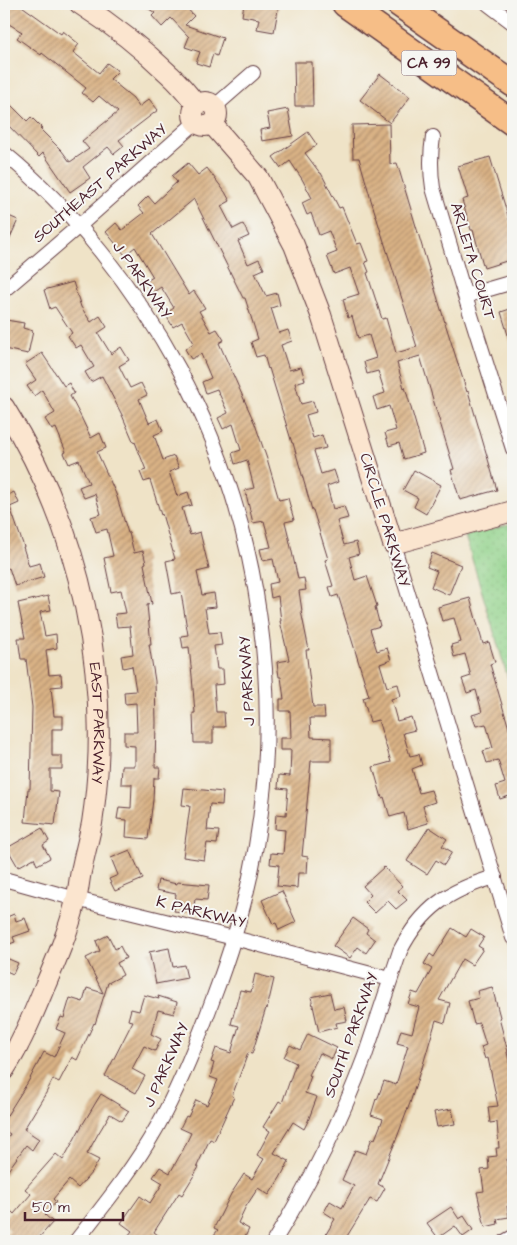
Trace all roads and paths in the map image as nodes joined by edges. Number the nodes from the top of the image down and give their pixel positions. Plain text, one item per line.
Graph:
1 (80, 4) edge
2 (344, 4) edge
3 (399, 4) edge
4 (488, 4) edge
5 (513, 23) edge
6 (253, 73) dead end
7 (513, 84) edge
8 (205, 114) junction
9 (513, 123) edge
10 (433, 137) dead end
11 (4, 153) edge
12 (79, 226) junction
13 (513, 282) edge
14 (4, 290) edge
15 (465, 296) junction
16 (4, 407) edge
17 (513, 449) edge
18 (513, 510) edge
19 (393, 544) junction
20 (495, 877) junction
21 (4, 879) edge
22 (76, 899) junction
23 (234, 938) junction
24 (513, 938) edge
25 (390, 979) junction
26 (4, 1070) edge
27 (513, 1237) edge
28 (76, 1241) edge
29 (274, 1241) edge
30 (506, 1241) edge

1 - 8 street, CIRCLE PARKWAY
2 - 9 highway, CA 99
3 - 7 highway, CA 99
4 - 5 street
6 - 8 street, SOUTHEAST PARKWAY
8 - 12 street, SOUTHEAST PARKWAY
8 - 19 street, CIRCLE PARKWAY
10 - 15 street, ARLETA COURT
11 - 12 street, J PARKWAY
12 - 14 street, SOUTHEAST PARKWAY
12 - 23 street, J PARKWAY
13 - 15 street
15 - 17 street, ARLETA COURT
16 - 22 street, EAST PARKWAY
18 - 19 street
19 - 20 street, CIRCLE PARKWAY
20 - 24 street, CIRCLE PARKWAY
20 - 25 street, SOUTH PARKWAY
21 - 22 street, K PARKWAY
22 - 23 street, K PARKWAY
22 - 26 street, EAST PARKWAY
23 - 25 street, K PARKWAY
23 - 28 street, J PARKWAY
25 - 29 street, SOUTH PARKWAY
27 - 30 street

